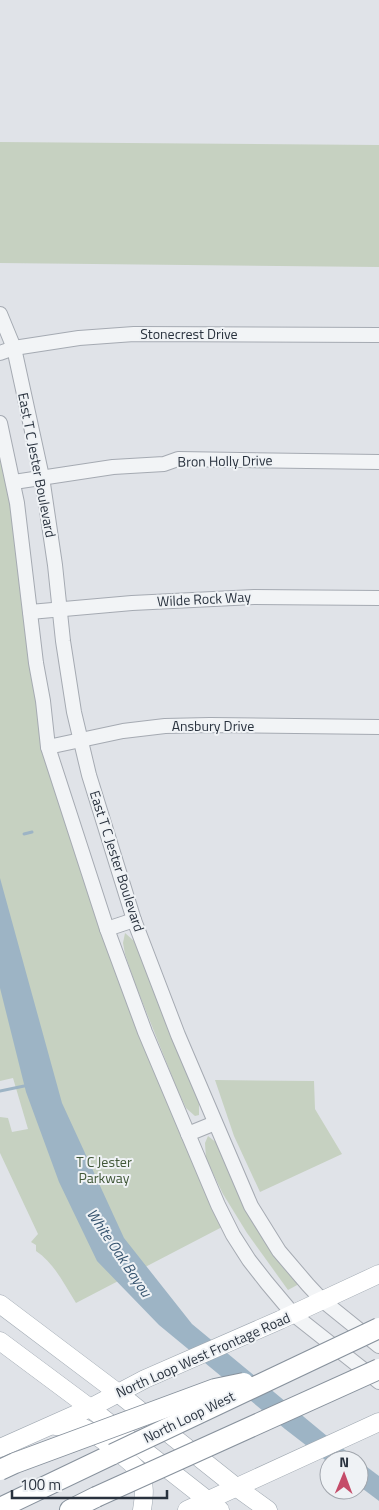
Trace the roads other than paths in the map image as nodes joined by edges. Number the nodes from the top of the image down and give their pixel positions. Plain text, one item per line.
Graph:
1 (0, 314) edge
2 (379, 335) edge
3 (14, 348) junction
4 (0, 353) edge
5 (0, 423) edge
6 (379, 462) edge
7 (42, 478) junction
8 (14, 482) junction
9 (379, 598) edge
10 (59, 610) junction
11 (30, 612) junction
12 (379, 727) edge
13 (81, 740) junction
14 (48, 747) junction
15 (134, 920) junction
16 (107, 929) junction
17 (215, 1123) junction
18 (188, 1134) junction
19 (379, 1274) edge
20 (322, 1300) junction
21 (0, 1304) edge
22 (287, 1317) junction
23 (379, 1328) edge
24 (0, 1341) edge
25 (379, 1346) edge
26 (379, 1369) edge
27 (271, 1378) junction
28 (379, 1382) edge
29 (118, 1393) junction
30 (90, 1408) junction
31 (378, 1423) edge
32 (50, 1426) junction
33 (0, 1448) edge
34 (0, 1470) edge
35 (236, 1487) junction
36 (214, 1505) edge
37 (0, 1508) edge
38 (70, 1510) edge
39 (142, 1510) edge
40 (187, 1510) edge
41 (268, 1510) edge

1 - 3 street, East T C Jester Boulevard
2 - 3 street, Stonecrest Drive
3 - 4 street, Stonecrest Drive
3 - 7 street, East T C Jester Boulevard
5 - 8 street, East T C Jester Boulevard
6 - 7 street, Bron Holly Drive
7 - 8 street, Bron Holly Drive
7 - 10 street, East T C Jester Boulevard
8 - 11 street, East T C Jester Boulevard
9 - 10 street, Wilde Rock Way
10 - 11 street, Wilde Rock Way
10 - 13 street, East T C Jester Boulevard
11 - 14 street, East T C Jester Boulevard
12 - 13 street, Ansbury Drive
13 - 14 street, Ansbury Drive
13 - 15 street, East T C Jester Boulevard
14 - 16 street, East T C Jester Boulevard
15 - 16 street
15 - 17 street, East T C Jester Boulevard
16 - 18 street, East T C Jester Boulevard
17 - 18 street
17 - 20 street, East T C Jester Boulevard
18 - 22 street, East T C Jester Boulevard
19 - 20 main road, North Loop West Frontage Road
20 - 22 main road, North Loop West Frontage Road
20 - 25 street, East T C Jester Boulevard
21 - 29 main road
22 - 28 street, East T C Jester Boulevard
22 - 29 main road, North Loop West Frontage Road
23 - 27 highway, North Loop West, bridge
24 - 30 main road
26 - 38 highway, bridge
27 - 34 highway, bridge
27 - 37 highway, North Loop West, bridge
29 - 30 main road, North Loop West Frontage Road
29 - 35 main road
30 - 32 main road, North Loop West Frontage Road
30 - 36 main road
31 - 35 main road
32 - 33 main road, North Loop West Frontage Road
32 - 39 main road
35 - 36 main road
35 - 41 main road
36 - 40 main road

